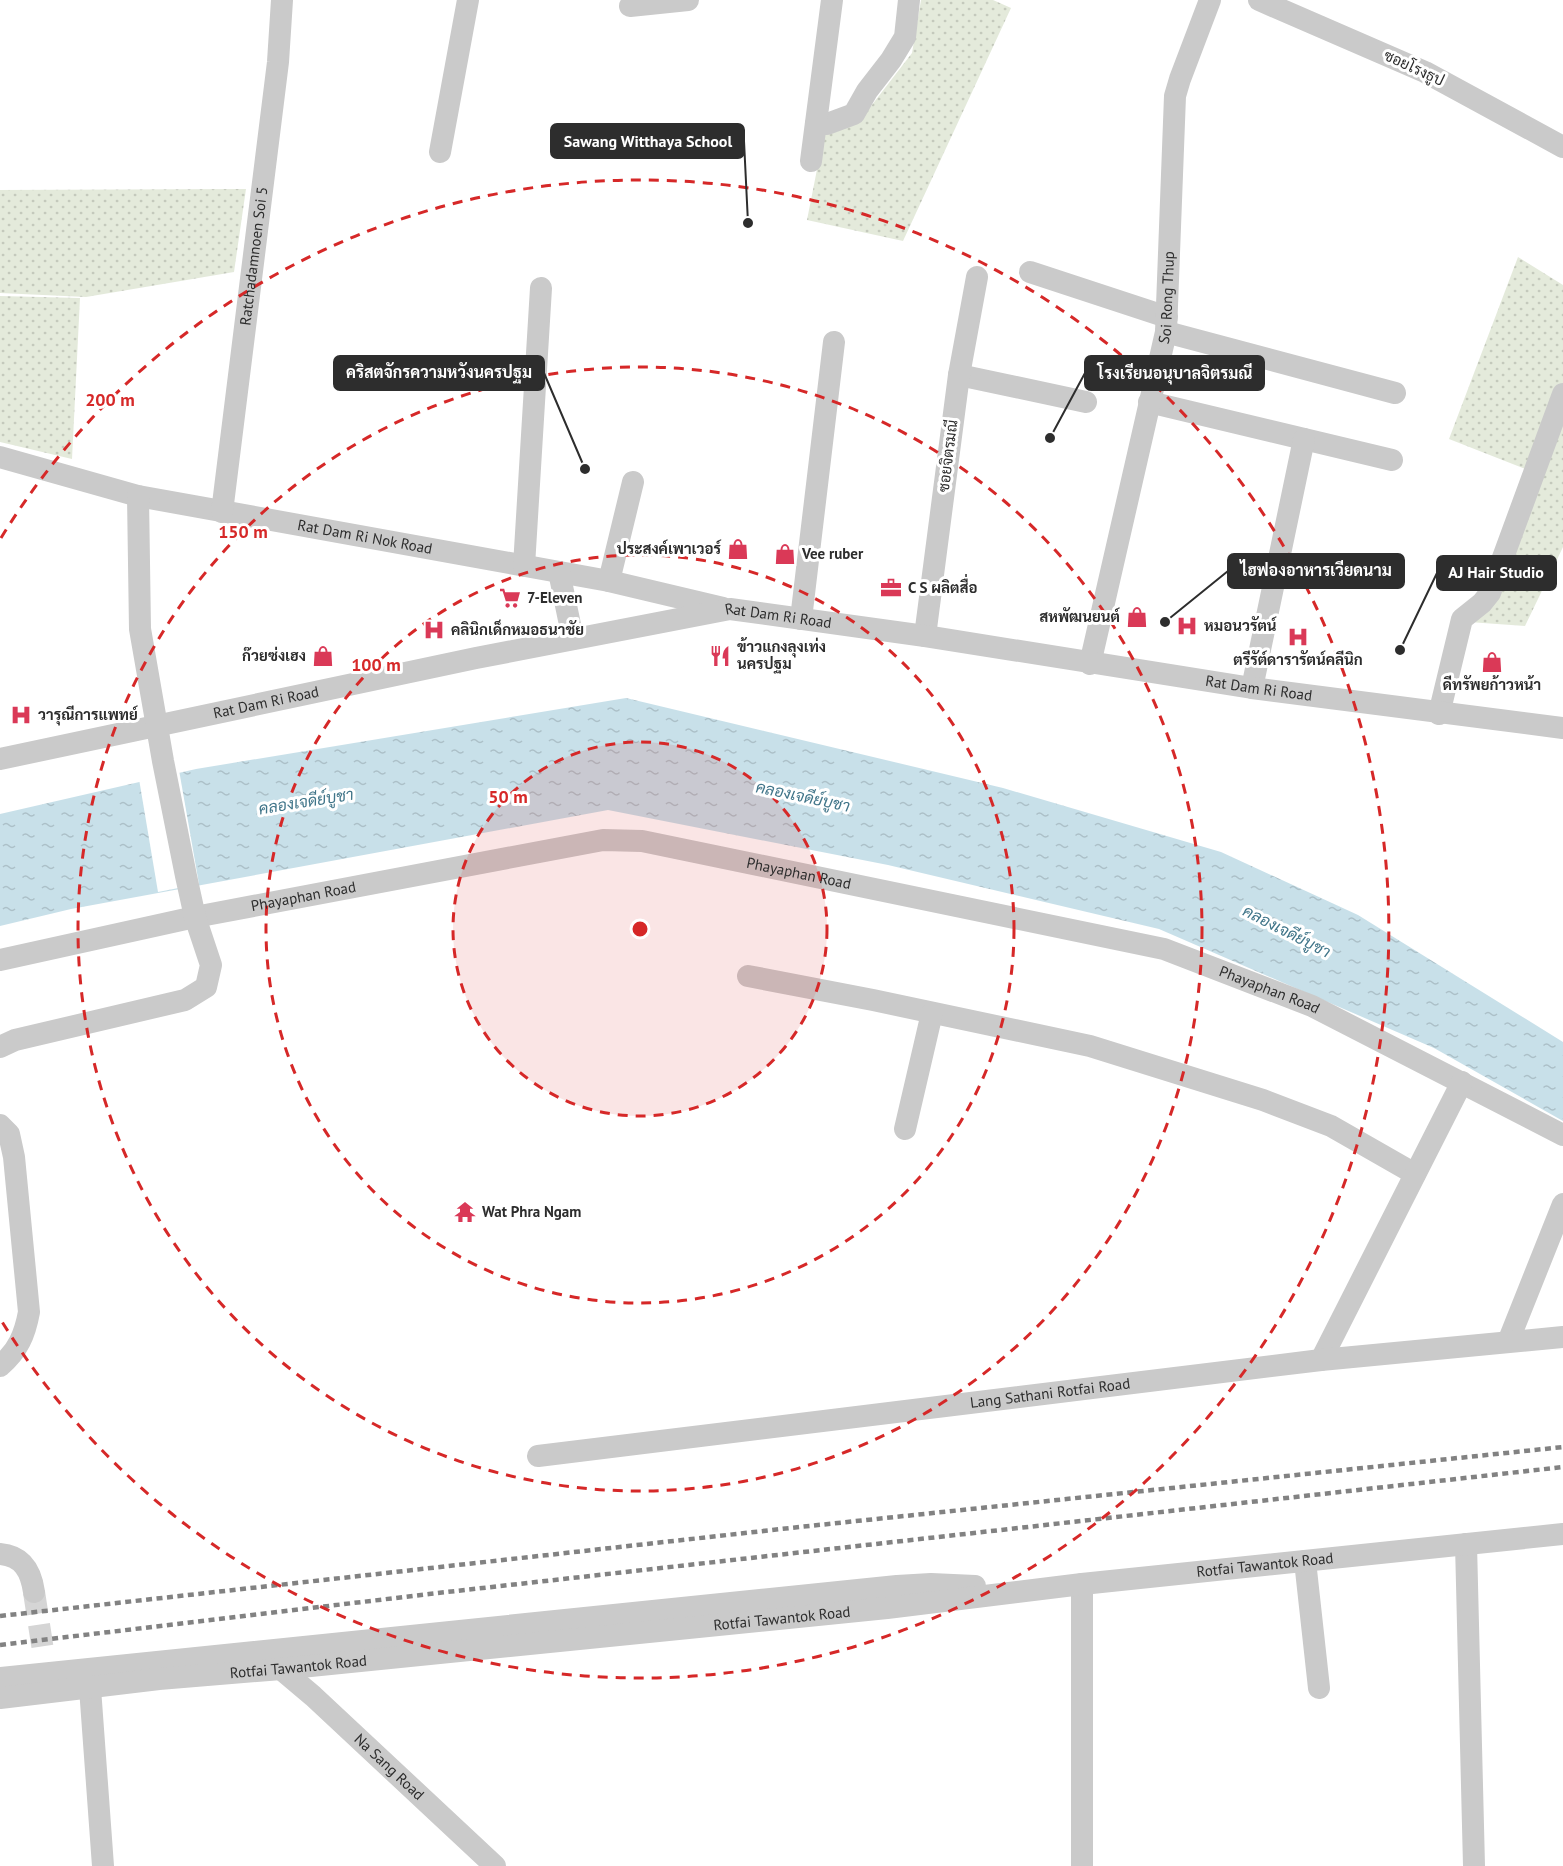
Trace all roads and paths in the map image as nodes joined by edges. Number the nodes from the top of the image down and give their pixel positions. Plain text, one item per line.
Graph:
1 (282, 0) edge
2 (468, 0) edge
3 (688, 0) edge
4 (832, 0) edge
5 (909, 0) edge
6 (1210, 0) edge
7 (1259, 0) edge
8 (630, 6) dead end
9 (816, 124) junction
10 (1563, 147) edge
11 (440, 152) dead end
12 (811, 160) dead end
13 (1030, 272) dead end
14 (977, 277) dead end
15 (541, 288) dead end
16 (1167, 324) junction
17 (834, 342) dead end
18 (959, 375) junction
19 (1395, 393) dead end
20 (1563, 394) edge
21 (1086, 402) dead end
22 (1149, 402) junction
23 (1304, 439) junction
24 (0, 457) edge
25 (1392, 460) dead end
26 (633, 482) dead end
27 (138, 496) junction
28 (222, 512) junction
29 (524, 566) junction
30 (559, 572) junction
31 (609, 581) junction
32 (730, 609) junction
33 (801, 619) junction
34 (925, 636) junction
35 (573, 639) junction
36 (1090, 664) junction
37 (1252, 688) junction
38 (1439, 714) junction
39 (157, 725) junction
40 (1563, 728) edge
41 (0, 759) edge
42 (195, 917) junction
43 (0, 960) edge
44 (748, 976) dead end
45 (932, 1013) junction
46 (0, 1047) edge
47 (1462, 1082) junction
48 (0, 1125) edge
49 (905, 1129) dead end
50 (1563, 1135) edge
51 (1415, 1174) junction
52 (1563, 1204) edge
53 (1563, 1337) edge
54 (1508, 1342) junction
55 (1321, 1360) junction
56 (0, 1366) edge
57 (538, 1456) dead end
58 (1563, 1534) edge
59 (1466, 1544) junction
60 (0, 1554) edge
61 (1305, 1561) junction
62 (1082, 1584) junction
63 (1037, 1590) junction
64 (34, 1592) tunnel mouth
65 (280, 1669) junction
66 (0, 1678) edge
67 (90, 1688) junction
68 (1319, 1688) dead end
69 (0, 1698) edge
70 (103, 1866) edge
71 (495, 1866) edge
72 (1082, 1866) edge
73 (1474, 1866) edge

1 - 28 street, Ratchadamnoen Soi 5
2 - 11 street
3 - 8 street
4 - 9 street
5 - 9 street
6 - 16 street, Soi Rong Thup
7 - 10 street, ซอยโรงธูป
9 - 12 street
13 - 16 street
14 - 18 street, ซอยจิตรมณี
15 - 29 street
16 - 19 street
16 - 22 street, Soi Rong Thup
17 - 33 street
18 - 21 street
18 - 34 street, ซอยจิตรมณี
20 - 38 street
22 - 23 street
22 - 36 street, Soi Rong Thup
23 - 25 street
23 - 37 street
24 - 27 street, Rat Dam Ri Nok Road
26 - 31 street
27 - 28 street, Rat Dam Ri Nok Road
27 - 39 street
28 - 29 street, Rat Dam Ri Nok Road
29 - 30 street, Rat Dam Ri Nok Road
30 - 31 street, Rat Dam Ri Nok Road
30 - 35 street
31 - 32 street, Rat Dam Ri Nok Road
32 - 33 street, Rat Dam Ri Road
32 - 35 street, Rat Dam Ri Road
33 - 34 street, Rat Dam Ri Road
34 - 36 street, Rat Dam Ri Road
35 - 39 street, Rat Dam Ri Road
36 - 37 street, Rat Dam Ri Road
37 - 38 street, Rat Dam Ri Road
38 - 40 street, Rat Dam Ri Road
39 - 41 street, Rat Dam Ri Road
39 - 42 street
42 - 43 street, Phayaphan Road
42 - 46 street
42 - 47 street, Phayaphan Road
44 - 45 street
45 - 49 street
45 - 51 street
47 - 50 street, Phayaphan Road
47 - 51 street
48 - 56 street
51 - 55 street
52 - 54 street
53 - 54 street, Lang Sathani Rotfai Road
54 - 55 street, Lang Sathani Rotfai Road
55 - 57 street, Lang Sathani Rotfai Road
58 - 59 street, Rotfai Tawantok Road
59 - 61 street, Rotfai Tawantok Road
59 - 73 street
60 - 64 street
61 - 62 street, Rotfai Tawantok Road
61 - 68 street
62 - 63 street, Rotfai Tawantok Road
62 - 72 street
63 - 65 street, Rotfai Tawantok Road
63 - 66 street
65 - 67 street, Rotfai Tawantok Road
65 - 71 street, Na Sang Road
67 - 69 street, Rotfai Tawantok Road
67 - 70 street

